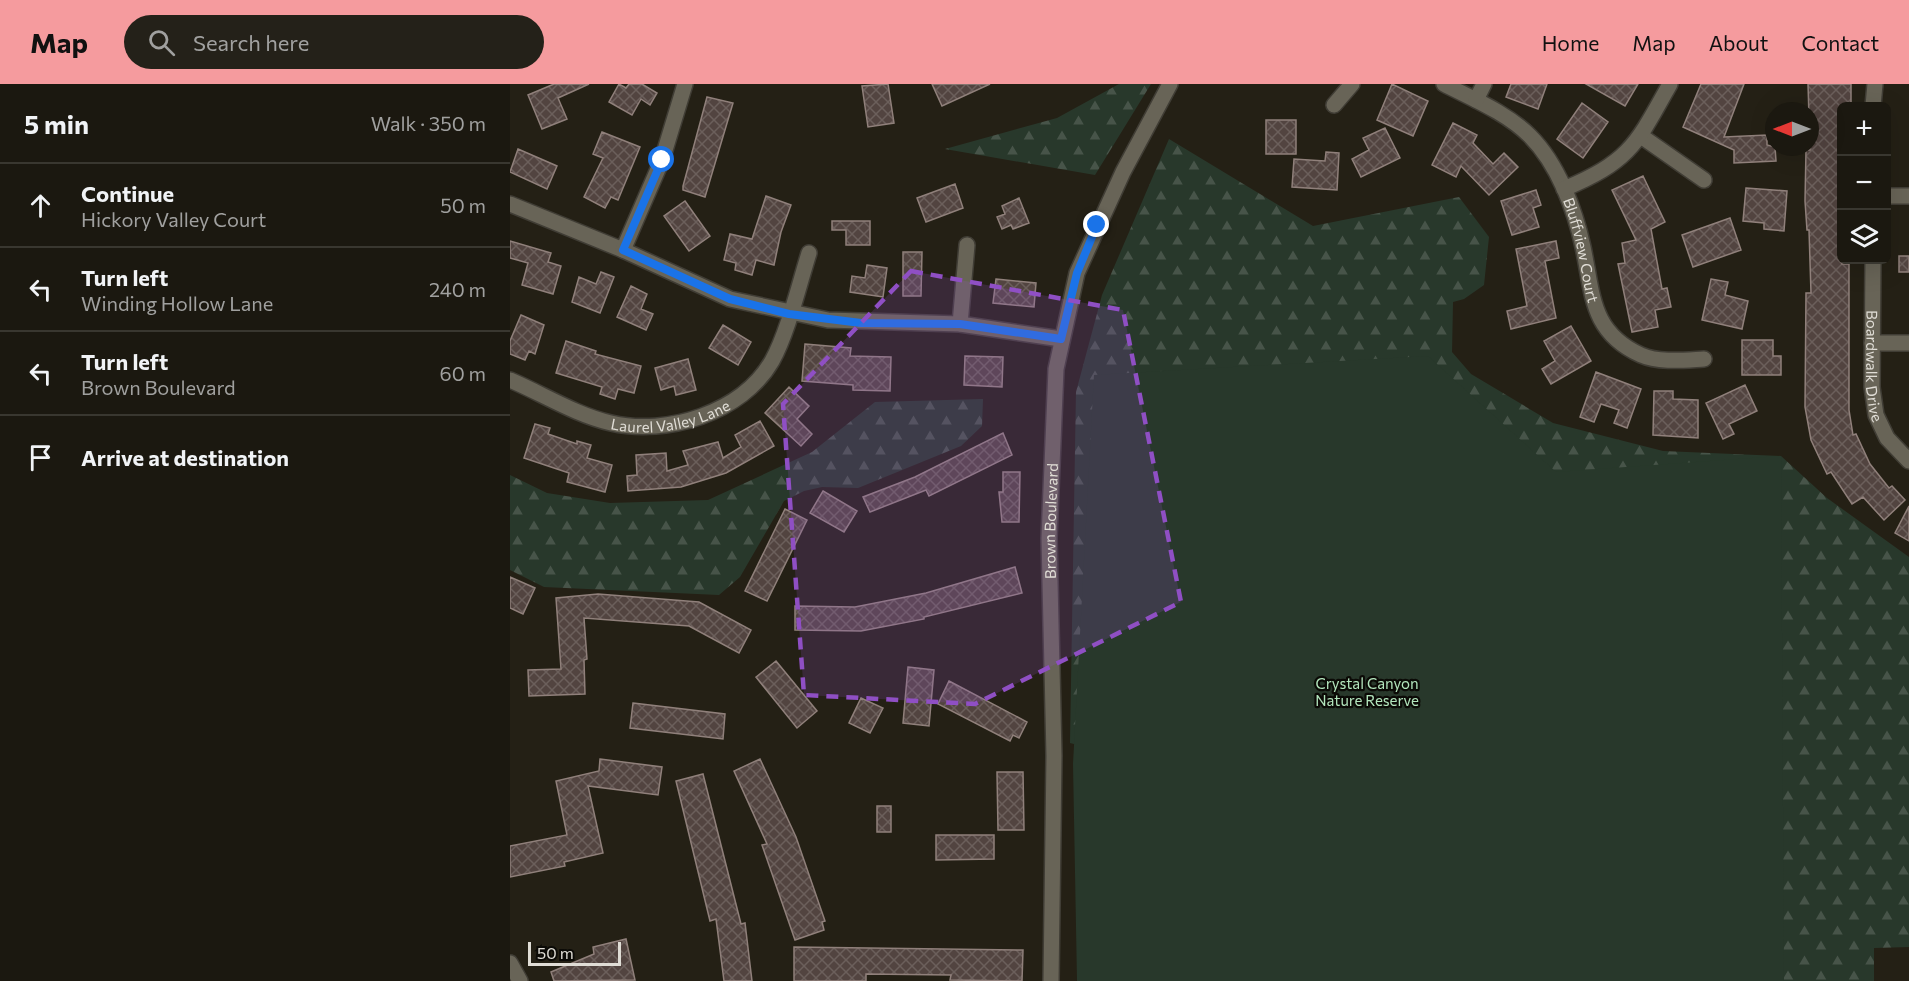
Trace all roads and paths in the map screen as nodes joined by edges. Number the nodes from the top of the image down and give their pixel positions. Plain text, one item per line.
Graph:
1 (685, 84) edge
2 (1170, 84) edge
3 (1352, 84) edge
4 (1444, 84) edge
5 (1484, 84) edge
6 (1670, 84) edge
7 (1875, 84) edge
8 (1476, 100) junction
9 (1873, 102) edge
10 (1334, 105) dead end
11 (1641, 136) junction
12 (1704, 180) dead end
13 (1564, 189) junction
14 (1891, 196) edge
15 (1909, 196) edge
16 (510, 204) edge
17 (968, 245) dead end
18 (623, 250) junction
19 (809, 253) dead end
20 (1873, 264) edge
21 (789, 314) junction
22 (960, 324) junction
23 (1061, 339) junction
24 (1872, 343) junction
25 (1909, 343) edge
26 (1704, 359) dead end
27 (510, 380) edge
28 (1909, 461) edge
29 (510, 963) edge
30 (520, 981) edge
31 (1052, 981) edge

1 - 18 street
2 - 23 street, Brown Boulevard
3 - 10 street
4 - 8 street, Bluffview Court
5 - 8 street
6 - 11 street
7 - 9 street
8 - 13 street, Bluffview Court
11 - 12 street
11 - 13 street
13 - 26 street, Bluffview Court
14 - 15 street
16 - 18 street
17 - 22 street
18 - 21 street
19 - 21 street, Laurel Valley Lane
20 - 24 street, Boardwalk Drive
21 - 22 street
21 - 27 street, Laurel Valley Lane
22 - 23 street
23 - 31 street, Brown Boulevard
24 - 25 street
24 - 28 street, Boardwalk Drive
29 - 30 street

